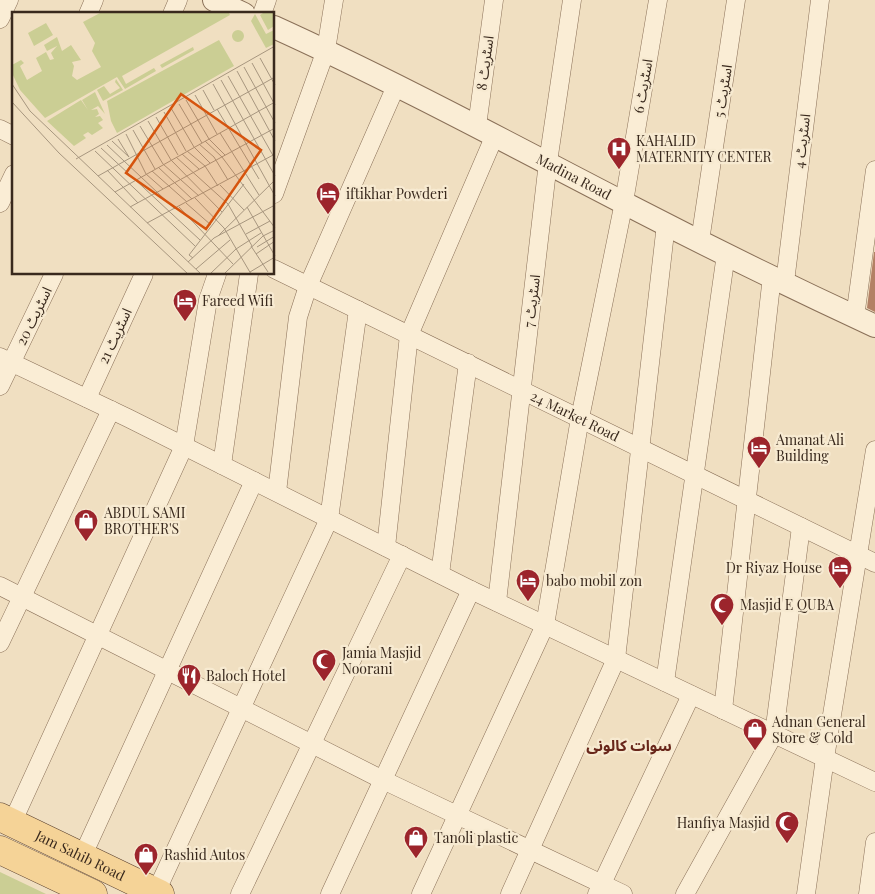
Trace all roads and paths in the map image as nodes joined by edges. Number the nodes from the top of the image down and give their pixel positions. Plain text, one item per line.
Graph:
1 (9, 0) edge
2 (94, 0) edge
3 (178, 0) edge
4 (214, 0) edge
5 (267, 0) edge
6 (334, 0) edge
7 (494, 0) edge
8 (572, 0) edge
9 (658, 0) edge
10 (736, 0) edge
11 (820, 0) edge
12 (89, 12) edge
13 (173, 12) edge
14 (240, 12) edge
15 (263, 12) edge
16 (0, 19) edge
17 (275, 27) edge
18 (326, 50) junction
19 (396, 86) junction
20 (0, 128) edge
21 (486, 131) junction
22 (12, 135) edge
23 (548, 162) junction
24 (875, 170) edge
25 (12, 178) edge
26 (275, 191) edge
27 (624, 202) junction
28 (0, 204) edge
29 (666, 224) junction
30 (700, 241) junction
31 (726, 254) junction
32 (275, 270) edge
33 (53, 275) edge
34 (144, 275) edge
35 (216, 275) edge
36 (249, 275) edge
37 (779, 279) junction
38 (308, 286) junction
39 (358, 310) junction
40 (855, 317) junction
41 (875, 326) edge
42 (409, 335) junction
43 (6, 360) edge
44 (468, 363) junction
45 (0, 386) edge
46 (522, 389) junction
47 (87, 398) junction
48 (111, 410) junction
49 (580, 418) junction
50 (184, 446) junction
51 (640, 448) junction
52 (875, 450) edge
53 (222, 465) junction
54 (694, 474) junction
55 (254, 481) junction
56 (276, 492) junction
57 (747, 500) junction
58 (330, 519) junction
59 (801, 527) junction
60 (386, 547) junction
61 (402, 555) junction
62 (858, 555) junction
63 (875, 563) edge
64 (440, 574) junction
65 (0, 586) edge
66 (471, 590) junction
67 (22, 596) junction
68 (497, 602) junction
69 (545, 625) junction
70 (98, 635) junction
71 (0, 643) edge
72 (616, 659) junction
73 (168, 670) junction
74 (665, 682) junction
75 (692, 695) junction
76 (242, 708) junction
77 (723, 710) junction
78 (774, 734) junction
79 (312, 743) junction
80 (825, 758) junction
81 (383, 780) junction
82 (875, 782) edge
83 (457, 815) junction
84 (6, 820) edge
85 (875, 842) edge
86 (0, 850) edge
87 (530, 850) junction
88 (82, 857) junction
89 (600, 889) edge
90 (158, 893) edge
91 (92, 894) edge
92 (240, 894) edge
93 (330, 894) edge
94 (421, 894) edge
95 (510, 894) edge
96 (623, 894) edge
97 (685, 894) edge
98 (806, 894) edge
99 (868, 894) edge

1 - 16 street
2 - 12 street
3 - 13 street
4 - 14 street
5 - 15 street
6 - 18 street
7 - 21 street, اسٹریٹ 8
8 - 23 street, اسٹریٹ 7
9 - 27 street, اسٹریٹ 6
10 - 30 street, اسٹریٹ 5
11 - 37 street, اسٹریٹ 4
17 - 18 street, Madina Road
18 - 19 street, Madina Road
18 - 26 street
19 - 21 street, Madina Road
19 - 38 street
20 - 22 street
21 - 23 street, Madina Road
21 - 42 street, اسٹریٹ 8
23 - 27 street, Madina Road
23 - 46 street, اسٹریٹ 7
24 - 40 street
25 - 28 street
27 - 29 street, Madina Road
27 - 49 street, اسٹریٹ 6
29 - 30 street, Madina Road
29 - 51 street
30 - 31 street, Madina Road
31 - 37 street, Madina Road
31 - 54 street
32 - 38 street, 24 Market Road
33 - 43 street, اسٹریٹ 20
34 - 47 street, اسٹریٹ 21
35 - 50 street
36 - 53 street
37 - 40 street, Madina Road
37 - 57 street, اسٹریٹ 4
38 - 39 street, 24 Market Road
38 - 56 street
39 - 42 street, 24 Market Road
39 - 58 street
40 - 41 street, Madina Road
42 - 44 street, 24 Market Road
42 - 60 street, اسٹریٹ 8
43 - 45 street, اسٹریٹ 20
43 - 47 street
44 - 46 street, 24 Market Road
44 - 64 street
46 - 49 street, 24 Market Road
46 - 68 street, اسٹریٹ 7
47 - 48 street
48 - 50 street
48 - 67 street
49 - 51 street, 24 Market Road
49 - 69 street, اسٹریٹ 6
50 - 53 street
50 - 70 street
51 - 54 street, 24 Market Road
51 - 72 street
52 - 62 street
53 - 55 street
54 - 57 street, 24 Market Road
54 - 74 street
55 - 56 street
55 - 73 street
56 - 58 street
57 - 59 street, 24 Market Road
57 - 77 street, اسٹریٹ 4
58 - 60 street
58 - 76 street
59 - 62 street, 24 Market Road
59 - 78 street
60 - 61 street
61 - 64 street
61 - 79 street
62 - 63 street, 24 Market Road
62 - 80 street
64 - 66 street
65 - 67 street
66 - 68 street
66 - 81 street
67 - 70 street
67 - 71 street
68 - 69 street
69 - 72 street
69 - 83 street, اسٹریٹ 6
70 - 73 street
70 - 84 street
72 - 74 street
72 - 87 street
73 - 76 street
73 - 88 street
74 - 75 street
75 - 77 street
75 - 89 street
76 - 79 street
76 - 90 street
77 - 78 street
78 - 80 street
78 - 97 street
79 - 81 street
79 - 92 street
80 - 82 street
80 - 98 street
81 - 83 street
81 - 93 street
83 - 87 street
83 - 94 street, اسٹریٹ 6
84 - 88 main road, Jam Sahib Road
85 - 99 street
86 - 91 main road, Jam Sahib Road
87 - 89 street
87 - 95 street
88 - 90 main road, Jam Sahib Road
89 - 96 street

